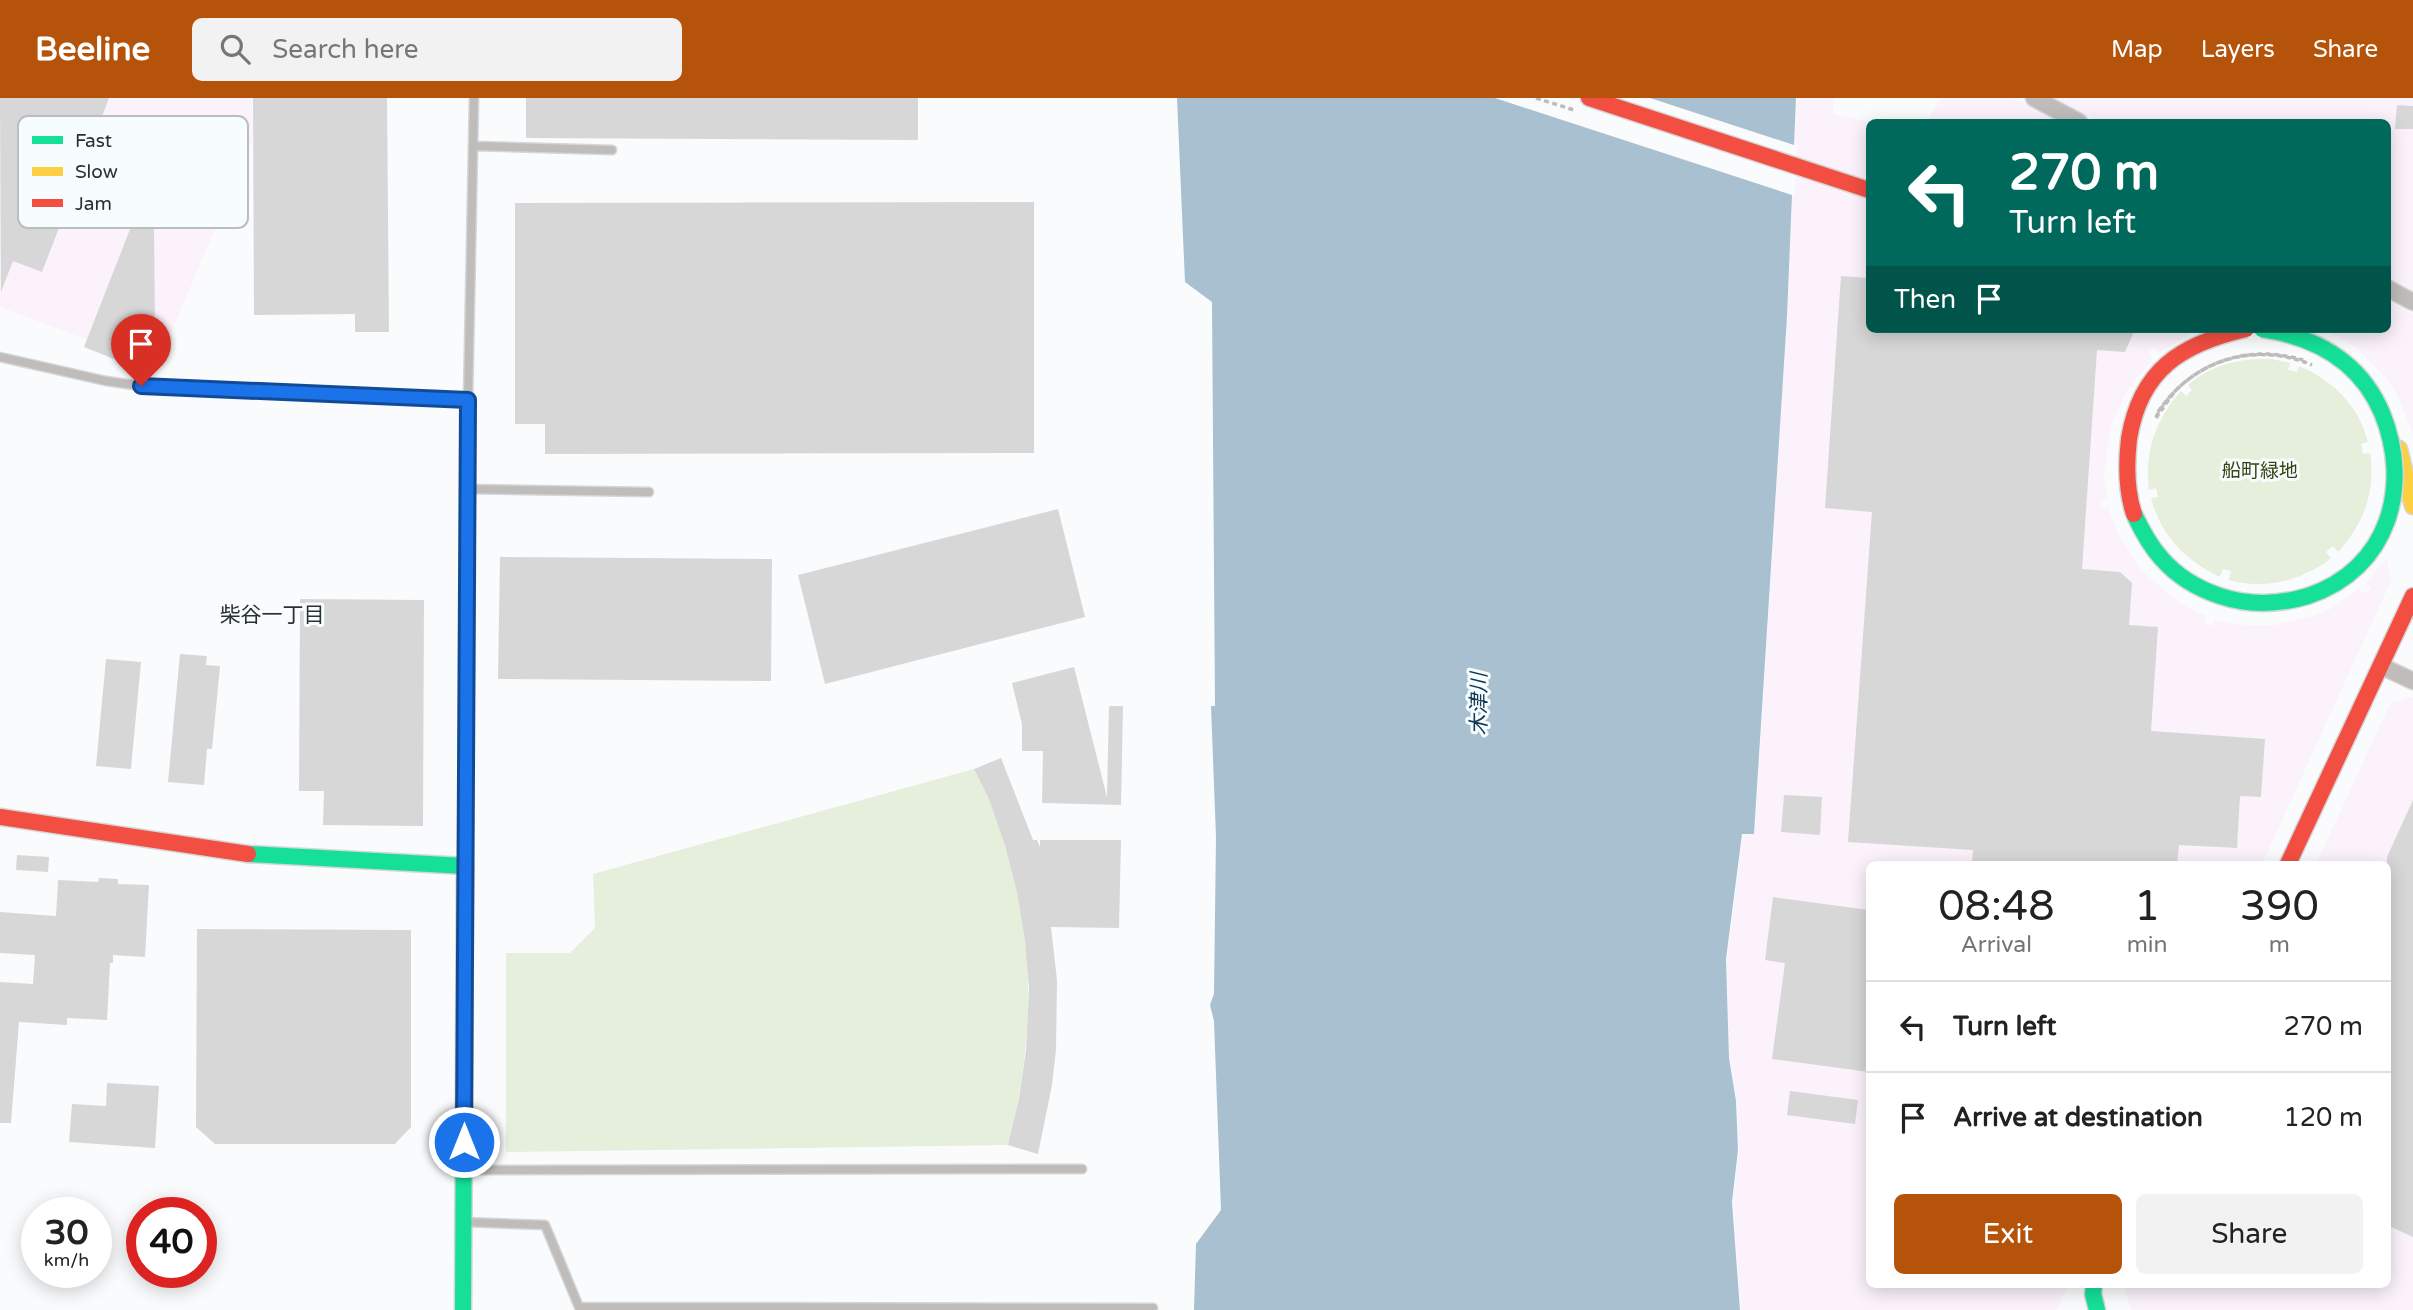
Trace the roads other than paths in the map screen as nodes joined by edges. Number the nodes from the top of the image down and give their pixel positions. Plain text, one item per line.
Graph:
1 (474, 98) edge
2 (1589, 98) edge
3 (2034, 98) edge
4 (2073, 119) edge
5 (475, 146) junction
6 (612, 150) dead end
7 (1866, 189) edge
8 (2391, 290) edge
9 (2413, 302) edge
10 (2218, 333) edge
11 (2229, 333) edge
12 (2246, 333) edge
13 (2262, 333) edge
14 (2288, 333) edge
15 (2288, 333) edge
16 (2298, 333) edge
17 (0, 357) edge
18 (2371, 385) edge
19 (2371, 385) edge
20 (2371, 385) edge
21 (2371, 385) edge
22 (468, 400) junction
23 (468, 489) junction
24 (649, 492) dead end
25 (2413, 506) edge
26 (2413, 596) edge
27 (2381, 666) junction
28 (2413, 681) edge
29 (0, 817) edge
30 (2289, 861) edge
31 (465, 866) junction
32 (1082, 1169) dead end
33 (464, 1170) junction
34 (464, 1222) junction
35 (2094, 1288) edge
36 (1153, 1308) dead end
37 (463, 1310) edge
38 (2097, 1310) edge

1 - 5 lane
2 - 7 street
3 - 4 street
5 - 6 lane
5 - 22 lane
8 - 9 street
10 - 16 street, bridge
11 - 14 street, bridge
12 - 19 street, bridge
13 - 20 street, bridge
15 - 18 street, bridge
17 - 22 lane
21 - 25 street, bridge
22 - 23 lane
23 - 24 lane
23 - 31 lane
26 - 27 street
27 - 28 street
27 - 30 street
29 - 31 street
31 - 33 street
32 - 33 lane
33 - 34 street
34 - 36 lane
34 - 37 street
35 - 38 street

